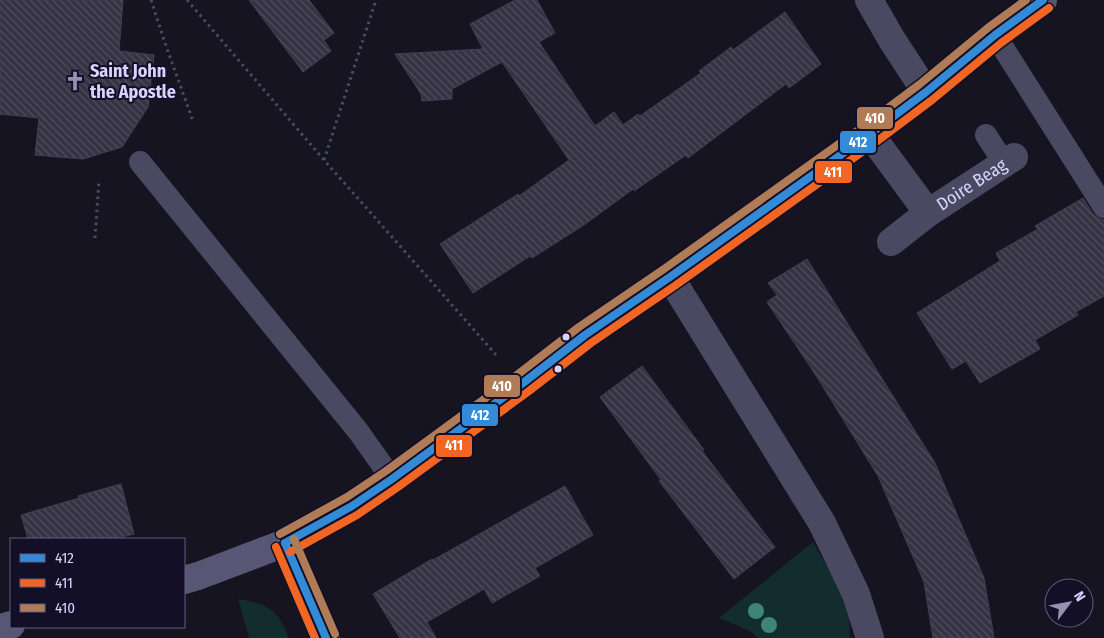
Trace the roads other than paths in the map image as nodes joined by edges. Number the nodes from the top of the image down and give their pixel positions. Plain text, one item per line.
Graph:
1 (869, 0) edge
2 (1043, 0) edge
3 (995, 35) junction
4 (926, 92) junction
5 (870, 134) junction
6 (986, 135) dead end
7 (1009, 160) joint
8 (140, 162) dead end
9 (1104, 207) edge
10 (928, 213) junction
11 (891, 242) dead end
12 (670, 277) junction
13 (392, 479) junction
14 (285, 543) junction
15 (185, 580) edge
16 (326, 638) edge
17 (870, 638) edge

1 - 4 street
2 - 3 street
3 - 4 street
3 - 9 lane
4 - 5 street
5 - 10 street, Doire Beag
5 - 12 street
6 - 7 lane
7 - 10 street, Doire Beag
8 - 13 lane
10 - 11 street, Doire Beag
12 - 13 street
12 - 17 street
13 - 14 street
14 - 15 street
14 - 16 street

